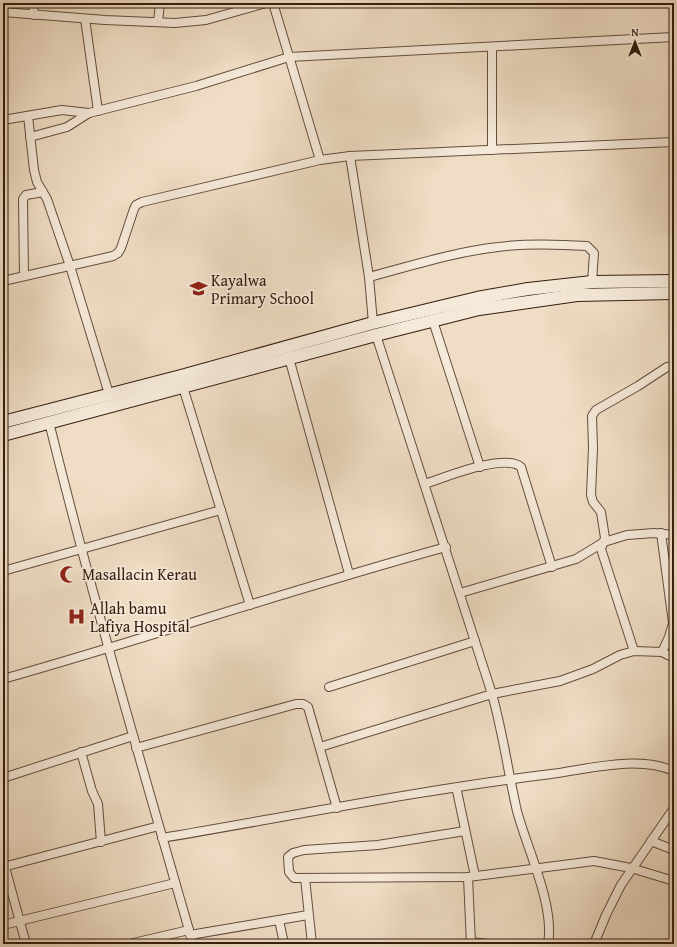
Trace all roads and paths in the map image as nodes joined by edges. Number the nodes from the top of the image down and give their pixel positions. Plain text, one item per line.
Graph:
1 (33, 3) edge
2 (160, 3) edge
3 (266, 3) edge
4 (273, 3) edge
5 (3, 12) edge
6 (34, 15) junction
7 (86, 19) junction
8 (158, 22) junction
9 (674, 37) edge
10 (492, 47) junction
11 (289, 57) junction
12 (98, 111) junction
13 (89, 113) junction
14 (28, 116) junction
15 (3, 120) edge
16 (30, 137) junction
17 (674, 142) edge
18 (492, 150) junction
19 (350, 156) junction
20 (320, 160) junction
21 (44, 192) junction
22 (70, 266) junction
23 (24, 276) junction
24 (369, 277) junction
25 (3, 281) edge
26 (674, 281) edge
27 (592, 282) junction
28 (674, 293) edge
29 (433, 321) junction
30 (373, 322) junction
31 (376, 335) junction
32 (289, 358) junction
33 (674, 366) edge
34 (184, 387) junction
35 (109, 394) junction
36 (3, 407) edge
37 (3, 412) edge
38 (3, 422) edge
39 (49, 422) junction
40 (3, 435) edge
41 (480, 467) junction
42 (425, 484) junction
43 (221, 510) junction
44 (673, 532) edge
45 (661, 533) junction
46 (604, 542) junction
47 (446, 547) junction
48 (80, 550) junction
49 (552, 567) junction
50 (3, 571) edge
51 (349, 574) junction
52 (460, 593) junction
53 (250, 605) junction
54 (475, 641) junction
55 (107, 650) junction
56 (634, 651) junction
57 (662, 652) junction
58 (674, 658) edge
59 (3, 679) edge
60 (329, 687) dead end
61 (492, 694) junction
62 (133, 736) junction
63 (320, 747) junction
64 (136, 748) junction
65 (81, 752) junction
66 (674, 771) edge
67 (3, 778) edge
68 (511, 779) junction
69 (455, 788) junction
70 (337, 808) junction
71 (674, 808) edge
72 (159, 826) junction
73 (465, 831) junction
74 (162, 838) junction
75 (651, 841) junction
76 (101, 842) junction
77 (674, 850) edge
78 (4, 867) edge
79 (536, 868) junction
80 (631, 868) junction
81 (471, 876) junction
82 (305, 878) junction
83 (674, 881) edge
84 (175, 883) junction
85 (308, 915) junction
86 (20, 920) junction
87 (280, 920) junction
88 (3, 925) edge
89 (189, 932) junction
90 (471, 943) edge
91 (26, 944) edge
92 (129, 944) edge
93 (193, 944) edge
94 (284, 944) edge
95 (312, 944) edge
96 (488, 944) edge
97 (548, 944) edge
98 (594, 944) edge

1 - 6 street
2 - 8 street
3 - 8 street
4 - 11 street
5 - 6 street
6 - 7 street
7 - 8 street
7 - 12 street
9 - 10 street
10 - 11 street
10 - 18 street
11 - 12 street
11 - 20 street
12 - 13 street
13 - 14 street
13 - 16 street
14 - 15 street
14 - 16 street
16 - 21 street
17 - 18 street
18 - 19 street
19 - 20 street
19 - 24 street
20 - 22 street
21 - 22 street
21 - 23 street
22 - 23 street
22 - 35 street
23 - 25 street
24 - 27 street
24 - 30 street
26 - 27 main road
27 - 30 main road
28 - 29 main road
29 - 31 main road
29 - 41 street
30 - 35 main road
31 - 32 main road
31 - 42 street
32 - 34 main road
32 - 51 street
33 - 46 street
34 - 39 main road
34 - 43 street
35 - 38 main road
36 - 37 street
39 - 40 main road
39 - 48 street
41 - 42 street
41 - 49 street
42 - 47 street
43 - 48 street
43 - 53 street
44 - 45 street
45 - 46 street
45 - 57 street
46 - 49 street
46 - 56 street
47 - 51 street
47 - 52 street
48 - 50 street
48 - 55 street
49 - 52 street
51 - 53 street
52 - 54 street
53 - 55 street
54 - 60 street
54 - 61 street
55 - 59 street
55 - 62 street
56 - 57 street
56 - 61 street
57 - 58 street
61 - 63 street
61 - 68 street
62 - 64 street
62 - 65 street
63 - 64 street
63 - 70 street
64 - 72 street
65 - 67 street
65 - 76 street
66 - 68 street
68 - 69 street
68 - 79 street
69 - 70 street
69 - 73 street
70 - 74 street
71 - 75 street
72 - 74 street
72 - 76 street
73 - 81 street
73 - 82 street
74 - 84 street
75 - 77 street
75 - 80 street
76 - 78 street
78 - 86 street
79 - 80 street
79 - 81 street
79 - 97 street
80 - 83 street
80 - 98 street
81 - 82 street
81 - 90 street
82 - 85 street
84 - 86 street
84 - 89 street
85 - 87 street
85 - 95 street
86 - 88 street
86 - 91 street
87 - 89 street
87 - 94 street
89 - 92 street
89 - 93 street
90 - 96 street

